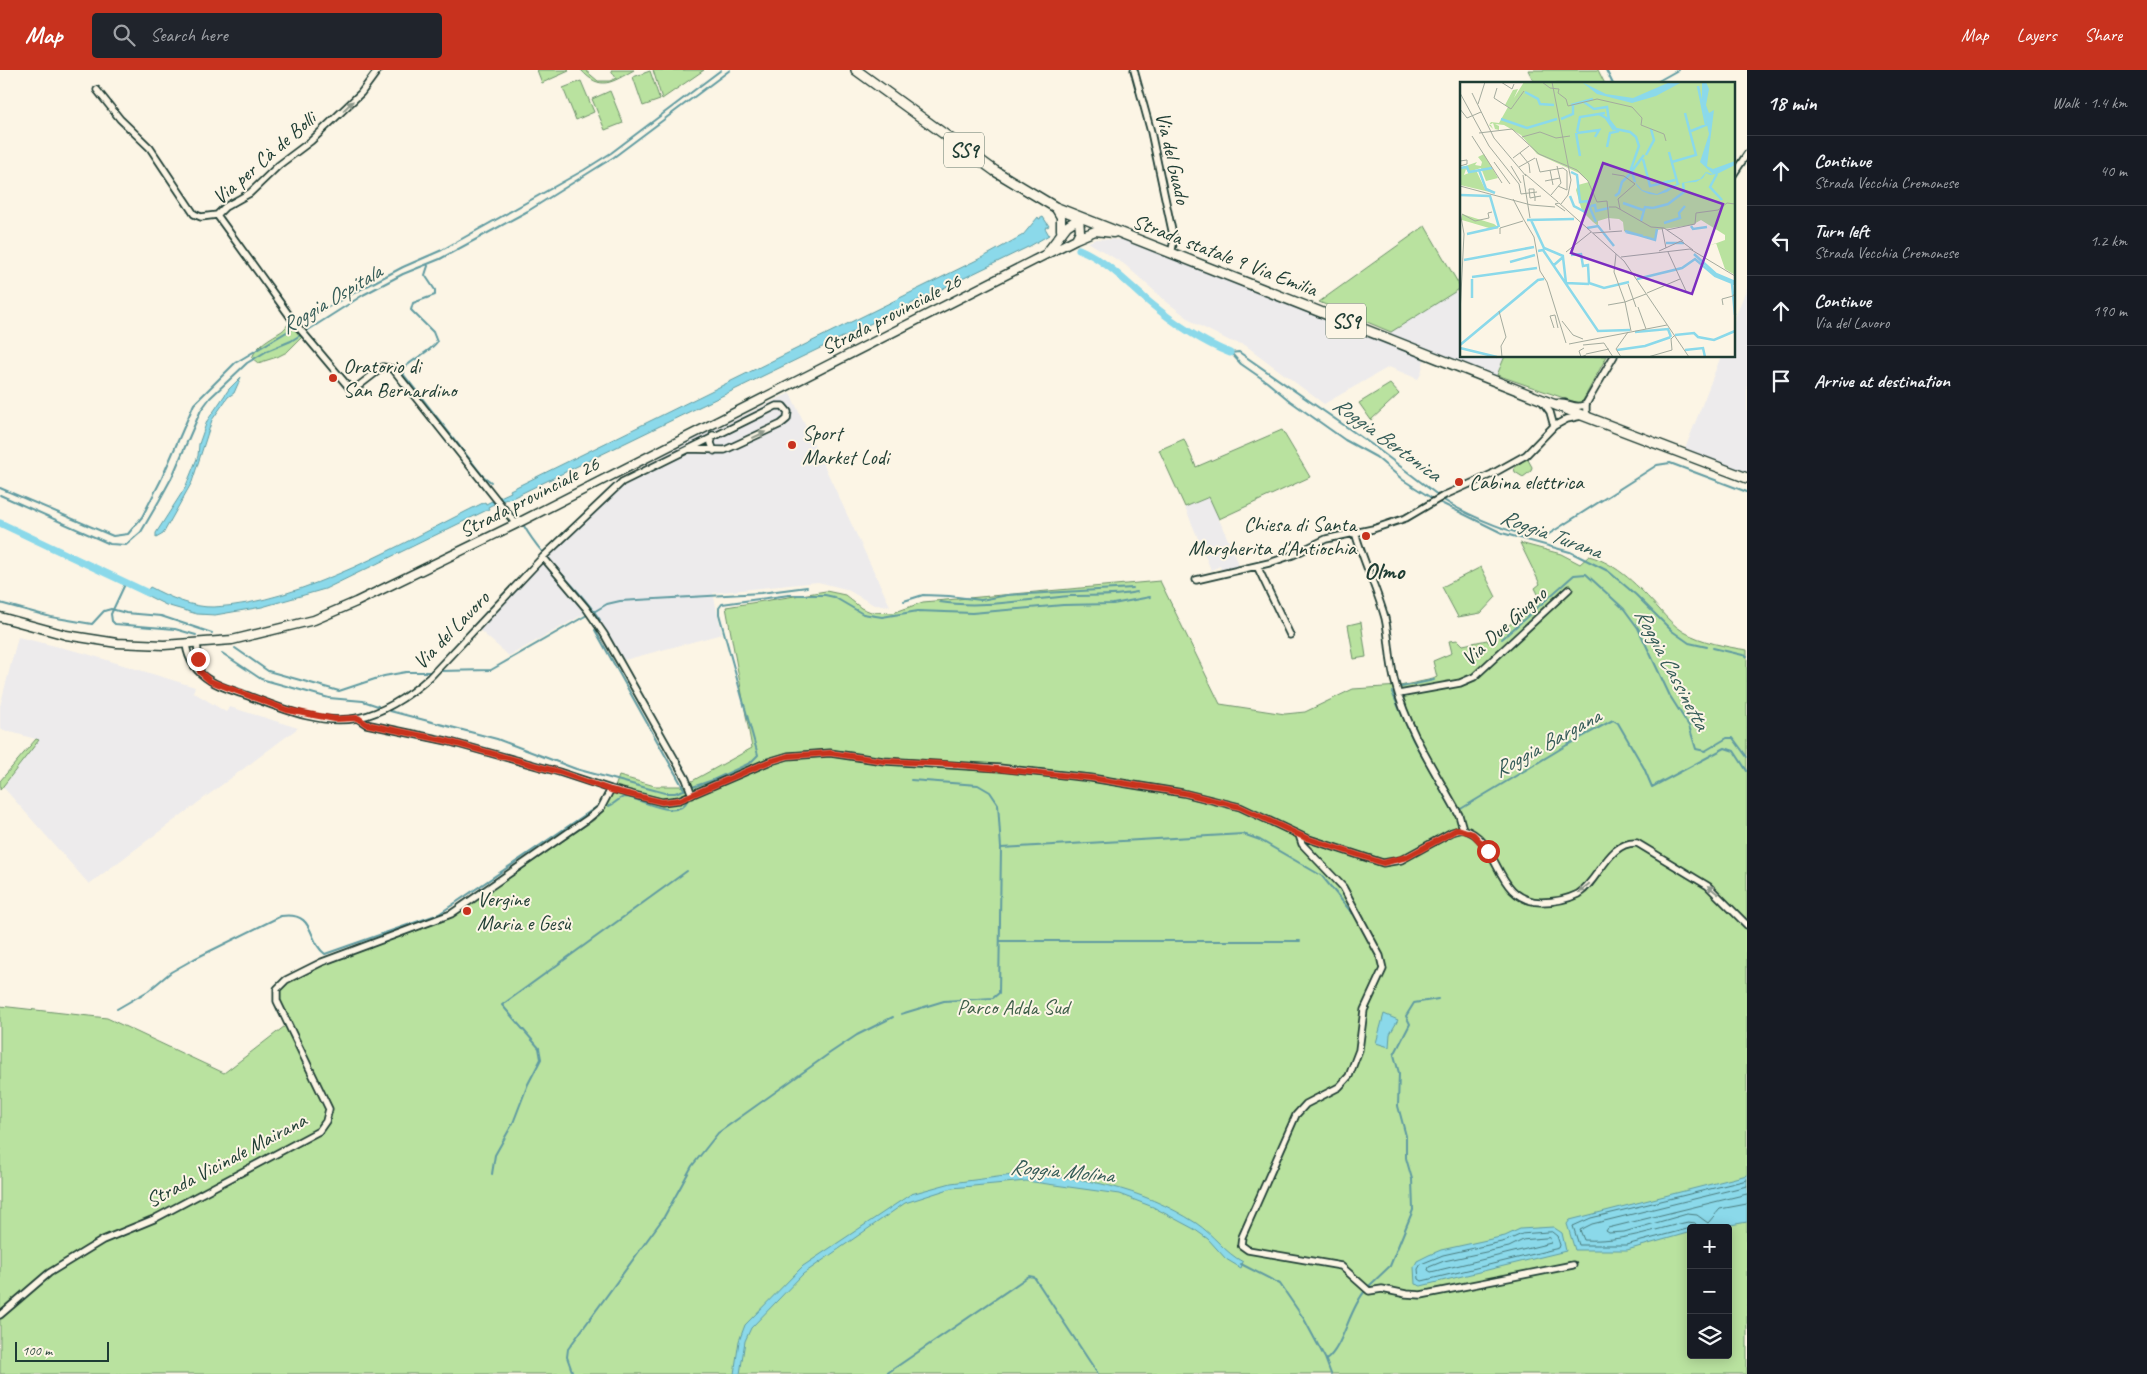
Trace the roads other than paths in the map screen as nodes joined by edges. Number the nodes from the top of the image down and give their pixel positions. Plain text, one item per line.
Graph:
1 (378, 70) edge
2 (856, 70) edge
3 (1134, 70) edge
4 (97, 90) dead end
5 (1747, 154) edge
6 (1734, 174) edge
7 (1055, 207) junction
8 (217, 215) junction
9 (1079, 218) junction
10 (1124, 235) junction
11 (1061, 236) junction
12 (1076, 239) junction
13 (1171, 254) junction
14 (1044, 256) junction
15 (1613, 358) edge
16 (1538, 398) junction
17 (1586, 404) junction
18 (1560, 408) junction
19 (1587, 417) junction
20 (1554, 425) junction
21 (713, 435) junction
22 (689, 449) junction
23 (714, 451) junction
24 (1747, 478) edge
25 (516, 524) junction
26 (1355, 532) junction
27 (545, 556) junction
28 (1257, 566) junction
29 (1196, 580) dead end
30 (1569, 588) dead end
31 (0, 617) edge
32 (1290, 635) dead end
33 (186, 644) junction
34 (197, 644) junction
35 (200, 672) junction
36 (1399, 694) junction
37 (358, 718) junction
38 (611, 790) junction
39 (692, 795) junction
40 (1464, 829) junction
41 (1299, 835) junction
42 (1747, 925) edge
43 (1573, 1265) dead end
44 (0, 1315) edge

8 -> 1 street, Via per Cà de Bolli
2 - 7 main road, Strada statale 9 Via Emilia / SS9
3 - 13 street, Via del Guado
4 - 8 street
5 - 6 street
7 - 9 main road, Strada statale 9 Via Emilia / SS9
7 - 11 main road
8 - 25 street, Via per Cà de Bolli
9 - 10 main road, Strada statale 9 Via Emilia / SS9
9 - 11 main road, Strada provinciale 26
9 - 12 main road
10 - 12 main road, Strada provinciale 26
10 - 13 main road, Strada statale 9 Via Emilia / SS9
11 - 14 main road, Strada provinciale 26
12 - 14 main road, Strada provinciale 26
13 - 16 main road, Strada statale 9 Via Emilia / SS9
14 - 25 main road, Strada provinciale 26
15 - 17 street
16 - 18 main road, Strada statale 9 Via Emilia / SS9
16 - 20 street
17 - 18 street
17 - 19 street
18 - 19 main road, Strada statale 9 Via Emilia / SS9
18 - 20 street
19 - 20 street
19 - 24 main road, Strada statale 9 Via Emilia / SS9
20 - 26 street
21 - 22 street, Via del Lavoro
21 - 23 street
23 -> 21 street, Via del Lavoro
22 - 23 street
22 - 27 street, Via del Lavoro
25 - 34 main road, Strada provinciale 26
26 - 28 street
26 - 36 street
27 - 37 street, Via del Lavoro
27 - 39 street
28 - 29 street
28 - 32 street
30 - 36 street, Via Due Giugno
31 - 33 main road, Strada provinciale 26
33 - 34 main road, Strada provinciale 26
33 - 35 street, Via del Lavoro
34 - 35 street
35 - 37 street, Via del Lavoro
36 - 40 street
37 - 38 street
38 - 39 street
38 - 44 street, Strada Vicinale Mairana
39 - 41 street
40 - 41 street
42 -> 40 street
41 - 43 street

